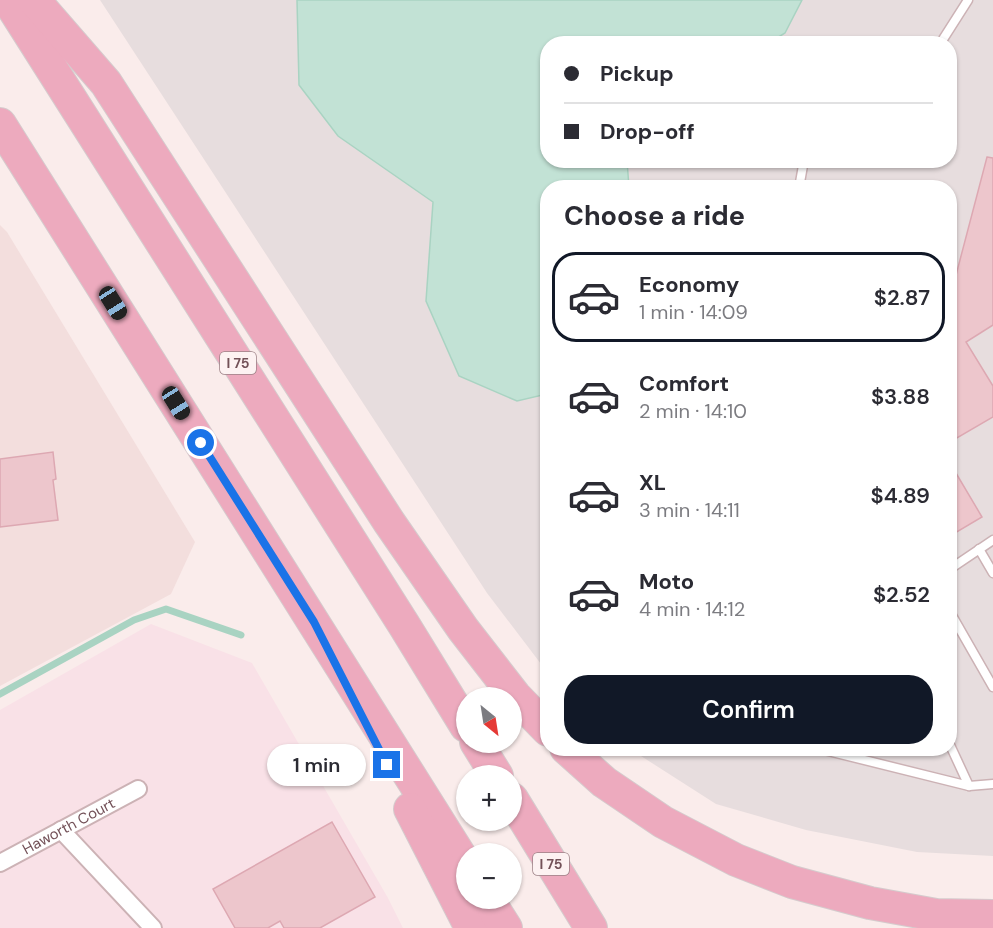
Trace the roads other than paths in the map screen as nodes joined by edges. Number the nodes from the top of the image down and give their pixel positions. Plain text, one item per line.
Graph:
1 (8, 0) edge
2 (34, 0) edge
3 (968, 0) edge
4 (945, 36) edge
5 (0, 124) edge
6 (993, 540) edge
7 (979, 549) junction
8 (957, 564) edge
9 (993, 573) edge
10 (314, 622) junction
11 (957, 624) edge
12 (993, 687) edge
13 (456, 710) edge
14 (540, 722) edge
15 (575, 756) edge
16 (848, 756) edge
17 (955, 756) edge
18 (993, 784) edge
19 (969, 786) junction
20 (138, 789) dead end
21 (522, 815) edge
22 (61, 830) junction
23 (456, 850) edge
24 (0, 863) edge
25 (494, 909) edge
26 (993, 916) edge
27 (153, 928) edge
28 (471, 928) edge
29 (506, 928) edge
30 (591, 928) edge

1 - 13 highway, I 75
2 - 14 highway
3 - 4 lane
5 - 10 highway
6 - 7 lane
7 - 8 lane
7 - 9 lane
10 - 23 highway
10 - 28 highway
11 - 12 lane
15 - 26 highway
16 - 19 lane
17 - 19 lane
18 - 19 lane
20 - 22 street, Haworth Court
21 - 30 highway, I 75
22 - 24 street, Haworth Court
22 - 27 street
25 - 29 highway

